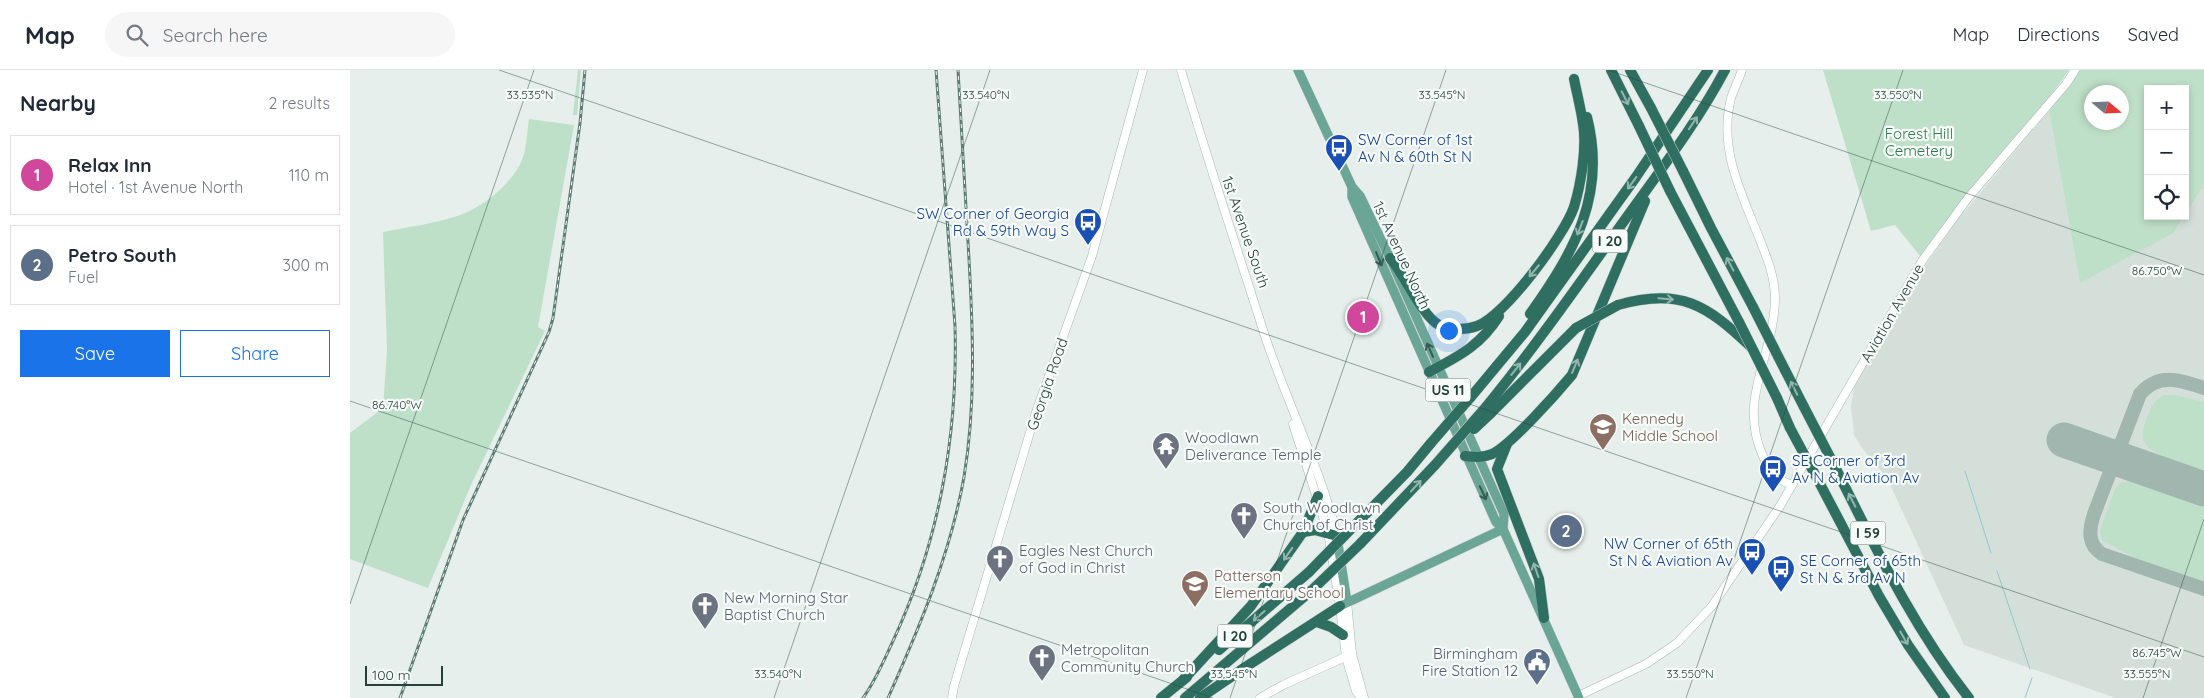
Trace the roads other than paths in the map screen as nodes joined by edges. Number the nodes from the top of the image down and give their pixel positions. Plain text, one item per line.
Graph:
1 (1143, 70) edge
2 (1181, 70) edge
3 (1298, 70) edge
4 (1611, 70) edge
5 (1630, 70) edge
6 (1708, 70) edge
7 (1725, 70) edge
8 (1742, 70) edge
9 (2075, 70) edge
10 (1572, 74) edge
11 (1657, 176) junction
12 (1352, 187) junction
13 (1390, 258) junction
14 (1506, 302) junction
15 (1754, 350) junction
16 (1438, 367) junction
17 (1428, 372) junction
18 (1484, 380) junction
19 (1289, 402) junction
20 (1488, 410) junction
21 (1509, 441) junction
22 (1465, 456) junction
23 (1479, 458) junction
24 (1792, 485) junction
25 (1318, 496) junction
26 (1503, 529) junction
27 (1304, 532) junction
28 (1333, 534) junction
29 (1344, 604) junction
30 (1544, 618) junction
31 (1316, 622) junction
32 (1343, 635) junction
33 (1349, 656) junction
34 (1183, 680) junction
35 (1578, 697) edge
36 (952, 698) edge
37 (1160, 698) edge
38 (1185, 698) edge
39 (1200, 698) edge
40 (1260, 698) edge
41 (1362, 698) edge
42 (1945, 698) edge
43 (1969, 698) edge

1 - 36 street, Georgia Road
2 - 19 street, 1st Avenue South
3 - 12 main road, 1st Avenue North / US 11
4 -> 15 highway, I 59, bridge
43 -> 5 highway, I 59, bridge
6 -> 18 highway
11 -> 7 highway, I 20
8 - 24 street
9 - 24 street, Aviation Avenue
10 -> 14 highway
10 -> 18 highway, I 20
20 -> 11 highway, I 20
21 -> 11 highway
12 - 13 main road, 1st Avenue North / US 11
12 -> 17 main road, 1st Avenue North / US 11
13 - 14 highway
16 -> 13 main road, 1st Avenue North / US 11
14 - 16 highway
20 -> 15 highway, bridge
15 -> 42 highway, I 59, bridge
16 - 17 highway
16 - 23 main road, 1st Avenue North / US 11
17 - 22 main road, 1st Avenue North / US 11
18 -> 34 highway, I 20, bridge
19 - 25 street, 1st Avenue South
19 - 28 street, 1st Avenue South
38 -> 20 highway, I 20, bridge
21 - 23 highway
30 -> 21 highway
22 - 23 highway
22 -> 26 main road, 1st Avenue North / US 11
23 - 26 main road, 1st Avenue North / US 11
24 - 35 street, Aviation Avenue
25 - 27 highway
25 - 28 street, 1st Avenue South
26 - 29 main road
26 - 30 main road, 1st Avenue North / US 11
27 - 28 highway
27 -> 34 highway
28 - 29 main road, 1st Avenue South
29 - 31 highway
29 - 32 street, 1st Avenue South
29 - 33 street, 1st Avenue South
30 - 35 main road, 1st Avenue North / US 11
31 - 32 highway
31 - 39 highway
32 - 33 street, 1st Avenue South
33 - 40 street
33 - 41 street, 1st Avenue South
34 - 37 highway, I 20

